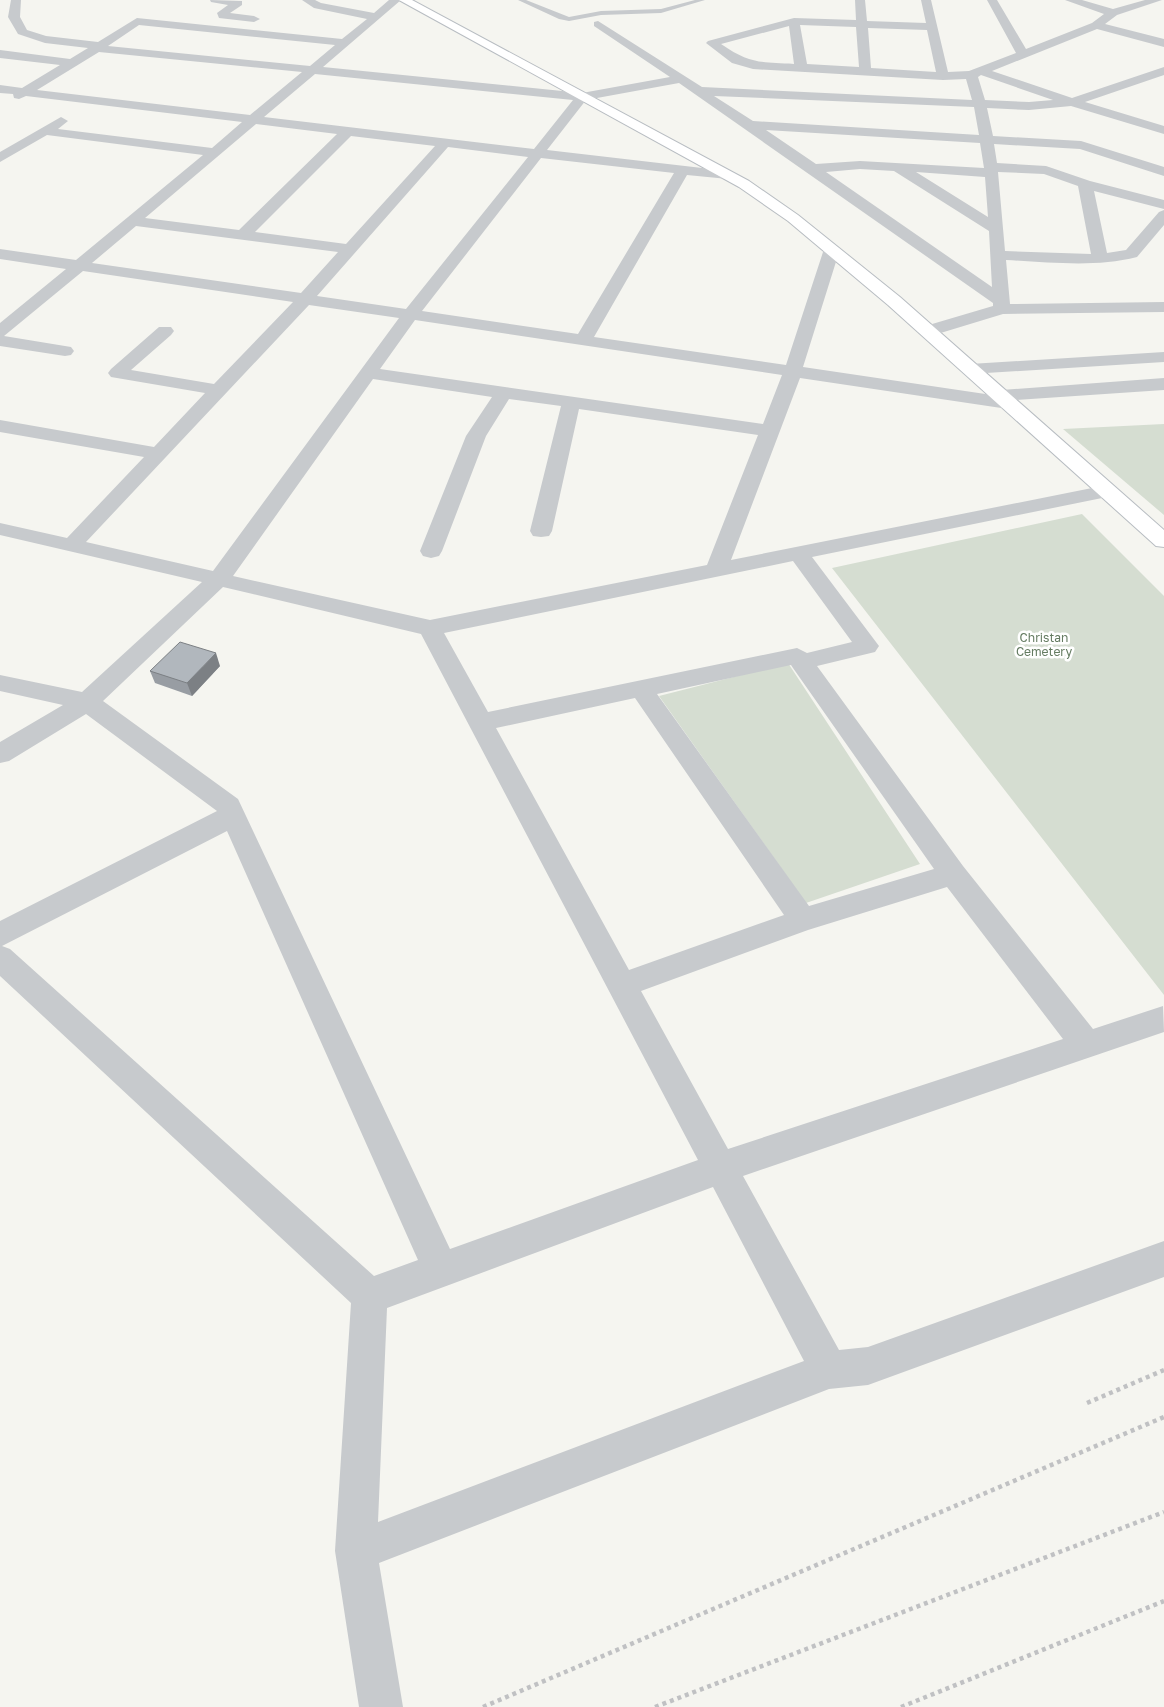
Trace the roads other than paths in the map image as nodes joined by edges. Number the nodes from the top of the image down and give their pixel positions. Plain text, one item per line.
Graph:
1 (16, 0) edge
2 (215, 0) edge
3 (307, 0) edge
4 (396, 0) edge
5 (404, 0) edge
6 (521, 0) edge
7 (702, 0) edge
8 (860, 0) edge
9 (926, 0) edge
10 (992, 0) edge
11 (1070, 0) edge
12 (1157, 0) edge
13 (237, 2) edge
14 (1113, 13) junction
15 (377, 17) junction
16 (238, 18) junction
17 (266, 21) dead end
18 (794, 21) junction
19 (598, 24) dead end
20 (862, 25) junction
21 (1096, 25) junction
22 (932, 27) junction
23 (341, 29) dead end
24 (216, 30) junction
25 (360, 31) junction
26 (345, 43) junction
27 (1164, 44) edge
28 (99, 47) junction
29 (0, 54) edge
30 (1023, 54) junction
31 (72, 63) junction
32 (801, 68) junction
33 (312, 71) junction
34 (1164, 71) edge
35 (865, 72) junction
36 (976, 73) junction
37 (943, 76) junction
38 (681, 79) junction
39 (699, 91) junction
40 (23, 92) junction
41 (4, 95) edge
42 (582, 97) junction
43 (96, 100) junction
44 (1072, 102) junction
45 (982, 105) junction
46 (254, 119) junction
47 (750, 125) junction
48 (1164, 130) edge
49 (45, 131) junction
50 (348, 131) junction
51 (987, 138) junction
52 (445, 143) junction
53 (214, 152) junction
54 (537, 154) junction
55 (0, 158) edge
56 (897, 167) junction
57 (812, 169) junction
58 (683, 170) junction
59 (991, 170) junction
60 (1164, 172) edge
61 (728, 175) junction
62 (1084, 184) junction
63 (1164, 205) edge
64 (1164, 216) edge
65 (131, 221) junction
66 (996, 229) junction
67 (242, 235) junction
68 (350, 249) junction
69 (832, 250) junction
70 (0, 254) edge
71 (997, 255) junction
72 (1100, 259) junction
73 (77, 266) junction
74 (305, 299) junction
75 (1001, 305) junction
76 (1164, 307) edge
77 (411, 314) junction
78 (165, 331) dead end
79 (928, 331) junction
80 (0, 332) edge
81 (583, 340) junction
82 (0, 341) edge
83 (65, 351) dead end
84 (1164, 357) edge
85 (970, 369) junction
86 (792, 371) junction
87 (368, 373) junction
88 (1164, 384) edge
89 (218, 390) junction
90 (504, 393) junction
91 (1005, 400) junction
92 (571, 402) junction
93 (0, 426) edge
94 (769, 431) junction
95 (158, 454) junction
96 (1108, 491) junction
97 (0, 529) edge
98 (541, 532) dead end
99 (1164, 541) edge
100 (71, 546) junction
101 (431, 551) dead end
102 (798, 553) junction
103 (716, 570) junction
104 (219, 579) junction
105 (430, 628) junction
106 (801, 662) junction
107 (0, 683) edge
108 (641, 689) junction
109 (87, 702) junction
110 (481, 722) junction
111 (0, 754) edge
112 (234, 816) junction
113 (953, 874) junction
114 (803, 920) junction
115 (0, 935) edge
116 (0, 958) edge
117 (622, 985) junction
118 (1163, 1018) edge
119 (1086, 1044) junction
120 (720, 1168) junction
121 (1164, 1259) edge
122 (441, 1270) junction
123 (369, 1296) junction
124 (829, 1370) junction
125 (356, 1552) junction
126 (381, 1707) edge

1 - 28 street
2 - 13 street
3 - 15 street
4 - 15 street
5 - 42 main road
6 - 7 lane
8 - 20 street
9 - 22 street
10 - 30 street
11 - 14 street
12 - 14 street
13 - 16 street
14 - 21 street
15 - 25 street
16 - 17 street
16 - 24 street
18 - 20 street
18 - 32 street
18 - 32 street
19 - 38 street
20 - 22 street
20 - 35 street
21 - 27 street
21 - 30 street
22 - 37 street
23 - 25 street
24 - 26 street
24 - 28 street
25 - 26 street
26 - 33 street
28 - 31 street
28 - 33 street
29 - 31 street
30 - 36 street
31 - 40 street
32 - 35 street
33 - 42 street
33 - 46 street
34 - 44 street
35 - 37 street
36 - 37 street
36 - 44 street
36 - 45 street
38 - 39 street
38 - 42 street
39 - 45 street
39 - 47 street
40 - 41 street
40 - 43 street
42 - 54 street
42 - 61 main road
43 - 46 street
43 - 49 street
44 - 45 street
44 - 48 street
45 - 51 street
46 - 50 street
46 - 53 street
47 - 51 street
47 - 57 street
49 - 53 street
49 - 55 street
50 - 52 street
50 - 67 street
51 - 59 street
51 - 60 street
52 - 54 street
52 - 68 street
53 - 65 street
54 - 58 street
54 - 77 street
56 - 57 street
56 - 59 street
56 - 66 street
57 - 75 street
58 - 61 street
58 - 81 street
59 - 62 street
59 - 66 street
61 - 69 main road
62 - 63 street
62 - 72 street
64 - 72 street
65 - 67 street
65 - 73 street
66 - 71 street
67 - 68 street
68 - 74 street
69 - 79 main road
69 - 86 street
70 - 73 street
71 - 72 street
71 - 75 street
73 - 74 street
73 - 80 street
74 - 77 street
74 - 89 street
75 - 76 street
75 - 79 street
77 - 81 street
77 - 87 street
78 - 89 street
79 - 85 main road
81 - 86 street
82 - 83 street
84 - 85 street
85 - 91 main road
86 - 91 street
86 - 94 street
87 - 90 street
87 - 104 street
88 - 91 street
89 - 95 street
90 - 92 street
90 - 101 street
91 - 96 main road
92 - 94 street
92 - 98 street
93 - 95 street
94 - 103 street
95 - 100 street
96 - 99 main road
96 - 102 street
97 - 100 street
100 - 104 street
102 - 103 street
102 - 106 street
103 - 105 street
104 - 105 street
104 - 109 street
105 - 110 street
106 - 108 street
106 - 113 street
107 - 109 street
108 - 110 street
108 - 114 street
109 - 111 street
109 - 112 street
110 - 117 street
112 - 115 street
112 - 122 street
113 - 114 street
113 - 119 street
114 - 117 street
116 - 123 street
117 - 120 street
118 - 119 street
119 - 120 street
120 - 122 street
120 - 124 street
121 - 124 street
122 - 123 street
123 - 125 street
124 - 125 street
125 - 126 street

